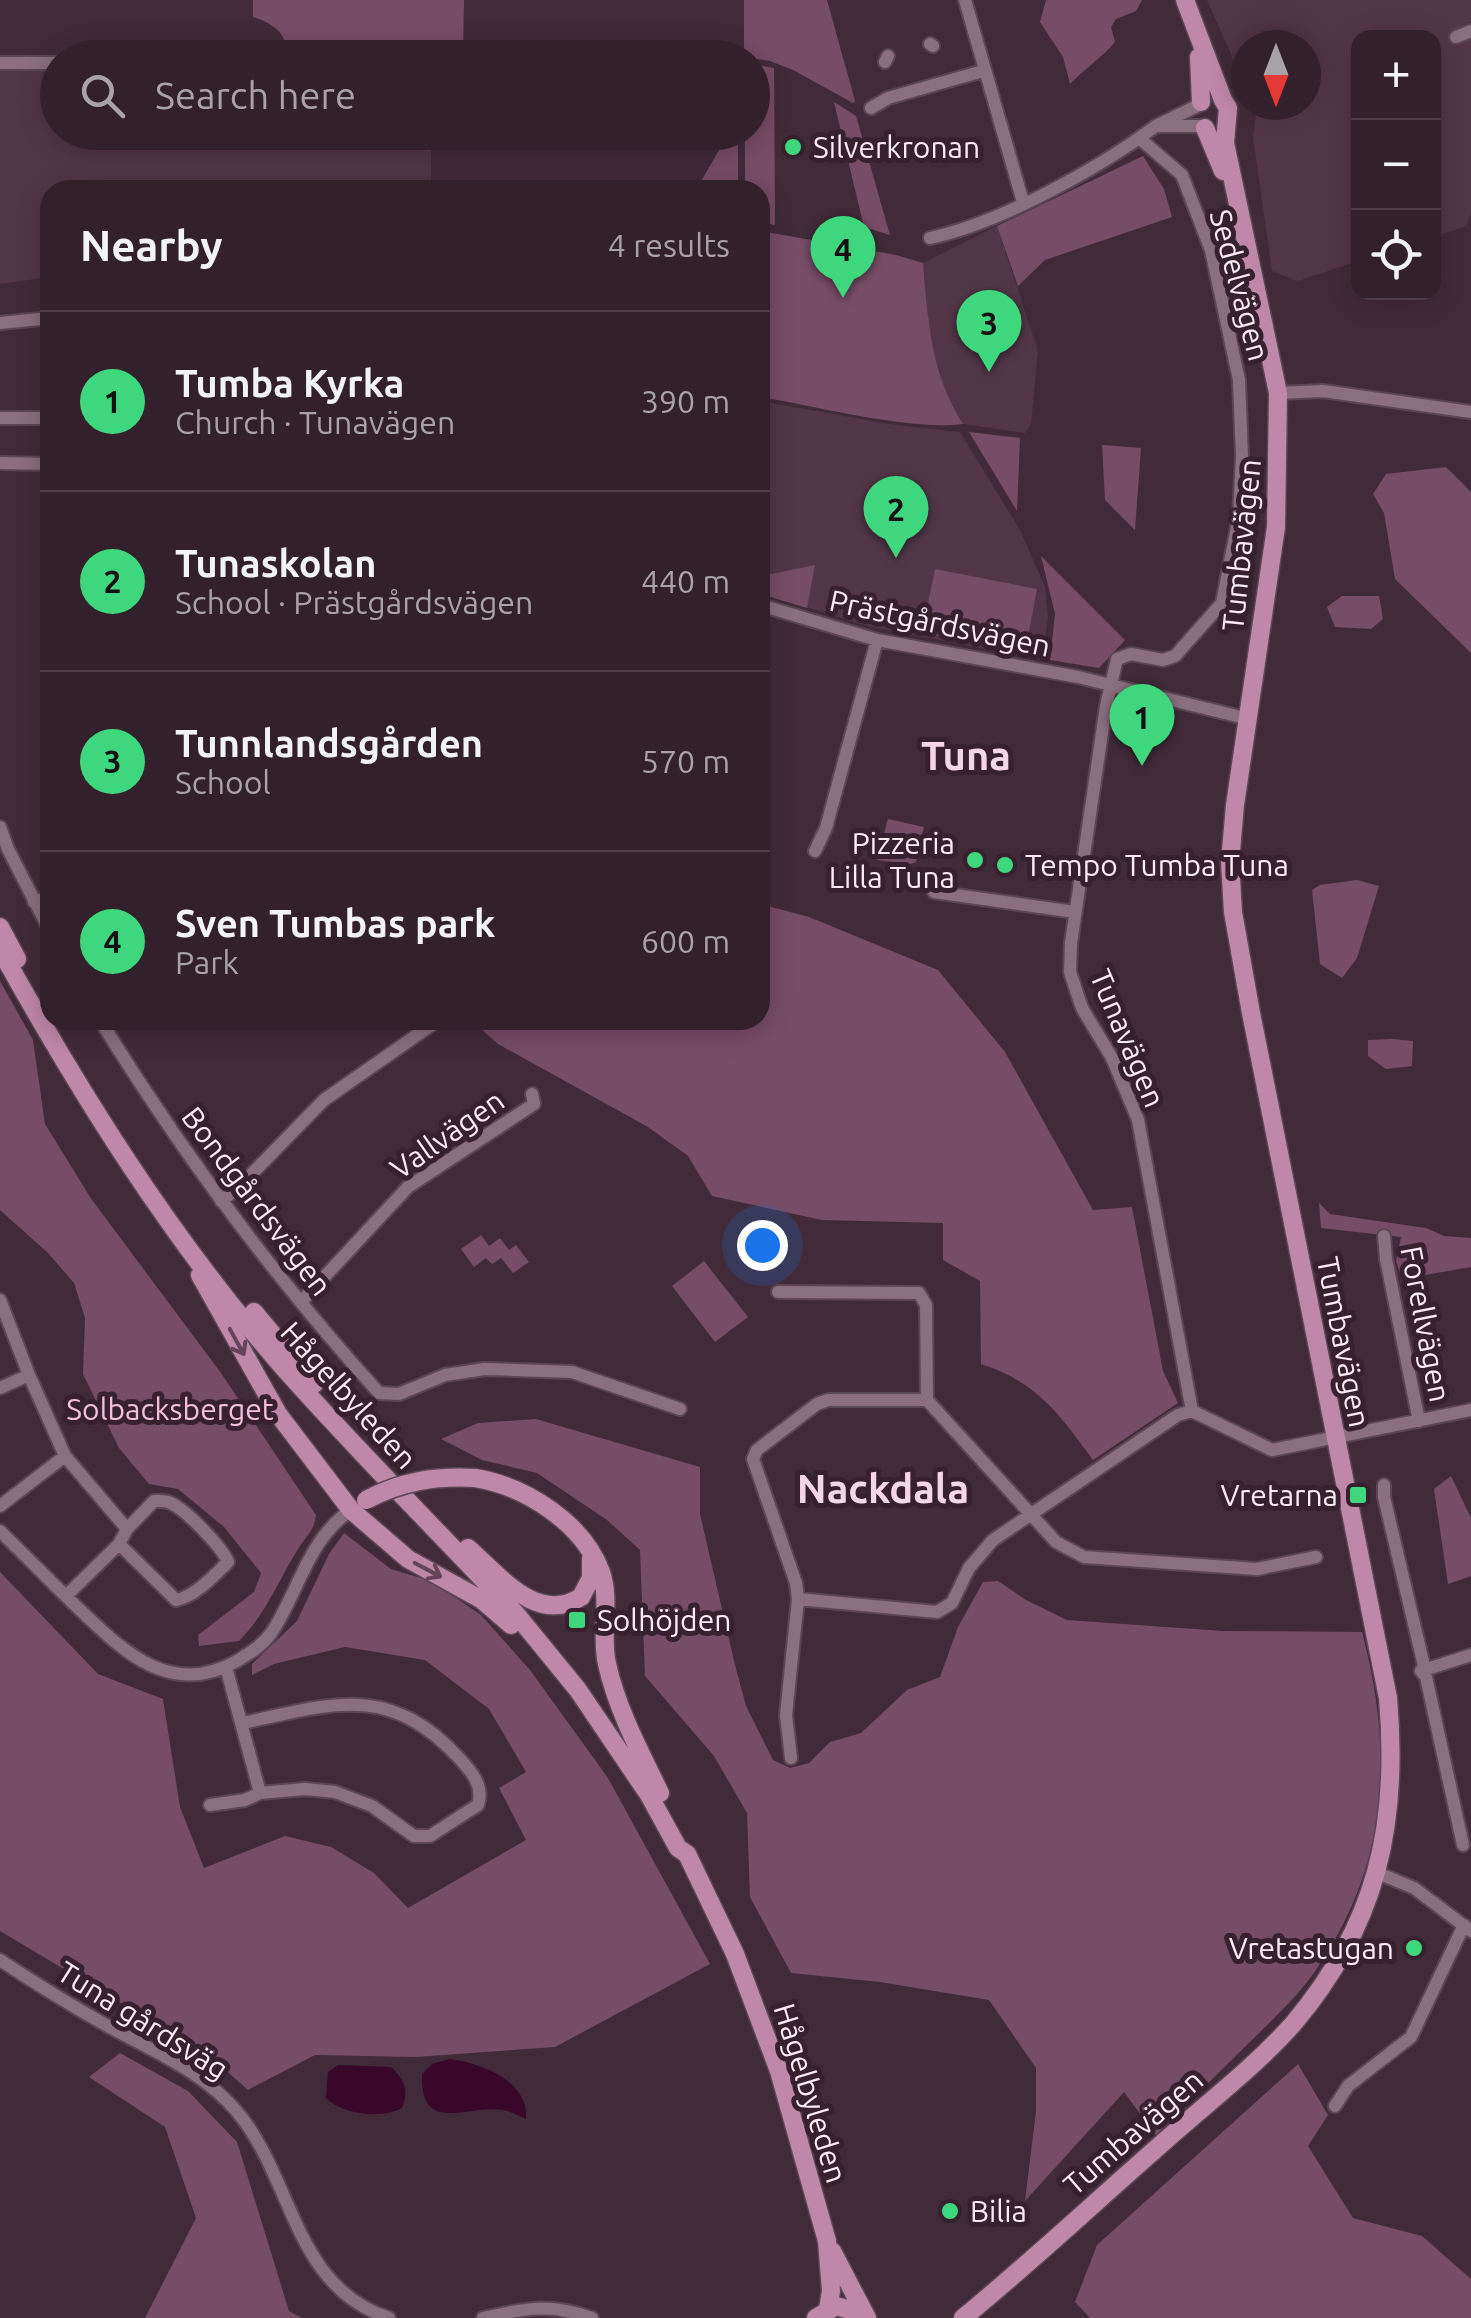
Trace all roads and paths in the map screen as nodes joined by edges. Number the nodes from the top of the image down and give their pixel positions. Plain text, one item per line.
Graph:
1 (965, 0) edge
2 (1181, 0) edge
3 (1471, 31) edge
4 (1456, 37) dead end
5 (0, 63) edge
6 (40, 63) edge
7 (984, 70) junction
8 (1222, 100) junction
9 (1200, 103) junction
10 (871, 108) dead end
11 (1225, 124) junction
12 (1156, 126) junction
13 (1204, 127) junction
14 (1139, 138) junction
15 (1023, 202) junction
16 (1241, 213) junction
17 (930, 238) dead end
18 (40, 319) edge
19 (0, 323) edge
20 (1278, 393) junction
21 (1471, 412) edge
22 (0, 418) edge
23 (40, 418) edge
24 (0, 463) edge
25 (40, 464) edge
26 (770, 608) edge
27 (877, 640) junction
28 (1111, 684) junction
29 (1248, 719) junction
30 (0, 827) edge
31 (815, 850) dead end
32 (934, 892) dead end
33 (40, 900) edge
34 (34, 902) junction
35 (1075, 912) junction
36 (40, 913) edge
37 (0, 927) edge
38 (0, 949) edge
39 (40, 998) edge
40 (40, 1019) edge
41 (47, 1030) edge
42 (58, 1030) edge
43 (106, 1030) edge
44 (424, 1030) edge
45 (532, 1094) dead end
46 (222, 1201) junction
47 (173, 1226) junction
48 (1384, 1236) dead end
49 (778, 1292) dead end
50 (0, 1300) edge
51 (301, 1302) junction
52 (29, 1375) junction
53 (0, 1388) edge
54 (927, 1400) junction
55 (680, 1409) dead end
56 (1471, 1410) edge
57 (1192, 1411) junction
58 (1420, 1421) junction
59 (1336, 1440) junction
60 (64, 1456) junction
61 (1384, 1485) dead end
62 (358, 1505) junction
63 (0, 1506) edge
64 (1032, 1513) junction
65 (127, 1529) junction
66 (0, 1530) edge
67 (119, 1544) junction
68 (468, 1548) junction
69 (587, 1550) junction
70 (1316, 1557) dead end
71 (66, 1596) junction
72 (798, 1598) junction
73 (1471, 1656) edge
74 (226, 1667) junction
75 (1421, 1671) junction
76 (244, 1723) junction
77 (790, 1758) dead end
78 (260, 1793) junction
79 (653, 1793) junction
80 (210, 1805) dead end
81 (1463, 1845) dead end
82 (1378, 1873) junction
83 (1468, 1928) edge
84 (0, 1960) edge
85 (1335, 2106) dead end
86 (827, 2242) junction
87 (819, 2316) edge
88 (866, 2316) edge
89 (389, 2318) edge
90 (483, 2318) edge
91 (592, 2318) edge
92 (963, 2318) edge

1 - 7 street
2 - 8 main road
2 - 9 main road
3 - 4 street
5 - 6 street
7 - 10 street
7 - 15 street
8 - 9 main road
8 - 11 main road
9 - 12 street
9 - 13 main road
11 - 13 main road
11 - 16 main road, Tumbavägen
12 - 13 street
12 - 14 street
13 - 16 main road, Tumbavägen
14 - 15 street
14 - 28 street, Sedelvägen
15 - 17 street
16 - 20 main road, Tumbavägen
18 - 19 street
20 - 21 street
20 - 29 main road, Tumbavägen
22 - 23 street
24 - 25 street
26 - 27 street, Prästgårdsvägen
27 - 28 street, Prästgårdsvägen
27 - 31 street
28 - 29 street, Prästgårdsvägen
28 - 35 street, Tunavägen
29 - 59 main road, Tumbavägen
30 - 34 street
32 - 35 street
33 - 34 street
34 - 36 street
35 - 57 street, Tunavägen
37 - 39 main road, Hågelbyleden
38 - 40 main road, Hågelbyleden
41 - 47 main road, Hågelbyleden
42 - 68 main road, Hågelbyleden
43 - 46 street, Bondgårdsvägen
44 - 46 street
45 - 51 street, Vallvägen
46 - 51 street, Bondgårdsvägen
47 -> 62 main road
47 - 79 main road, Hågelbyleden
48 - 58 street, Forellvägen
49 - 54 street
50 - 52 street
51 - 55 street, Bondgårdsvägen
52 - 53 street
52 - 60 street
54 - 64 street
54 - 72 street
56 - 58 street
57 - 59 street
57 - 64 street
58 - 59 street
59 - 82 main road, Tumbavägen
60 - 63 street
60 - 65 street
61 - 75 street
62 - 69 main road, bridge
62 - 74 street
62 -> 79 main road
64 - 70 street
64 - 72 street
65 - 67 street
65 - 67 street
66 - 71 street
67 - 71 street
68 - 69 main road
68 - 79 main road, Hågelbyleden
69 - 79 main road
71 - 74 street
72 - 77 street
73 - 75 street
74 - 76 street
75 - 81 street
76 - 78 street
76 - 78 street
78 - 80 street
79 - 86 main road, Hågelbyleden
82 - 83 street
82 - 92 main road, Tumbavägen
83 - 85 street
84 - 89 street, Tuna gårdsväg
86 - 87 main road, Hågelbyleden
86 - 88 main road, Hågelbyleden
87 - 88 main road
90 - 91 street

